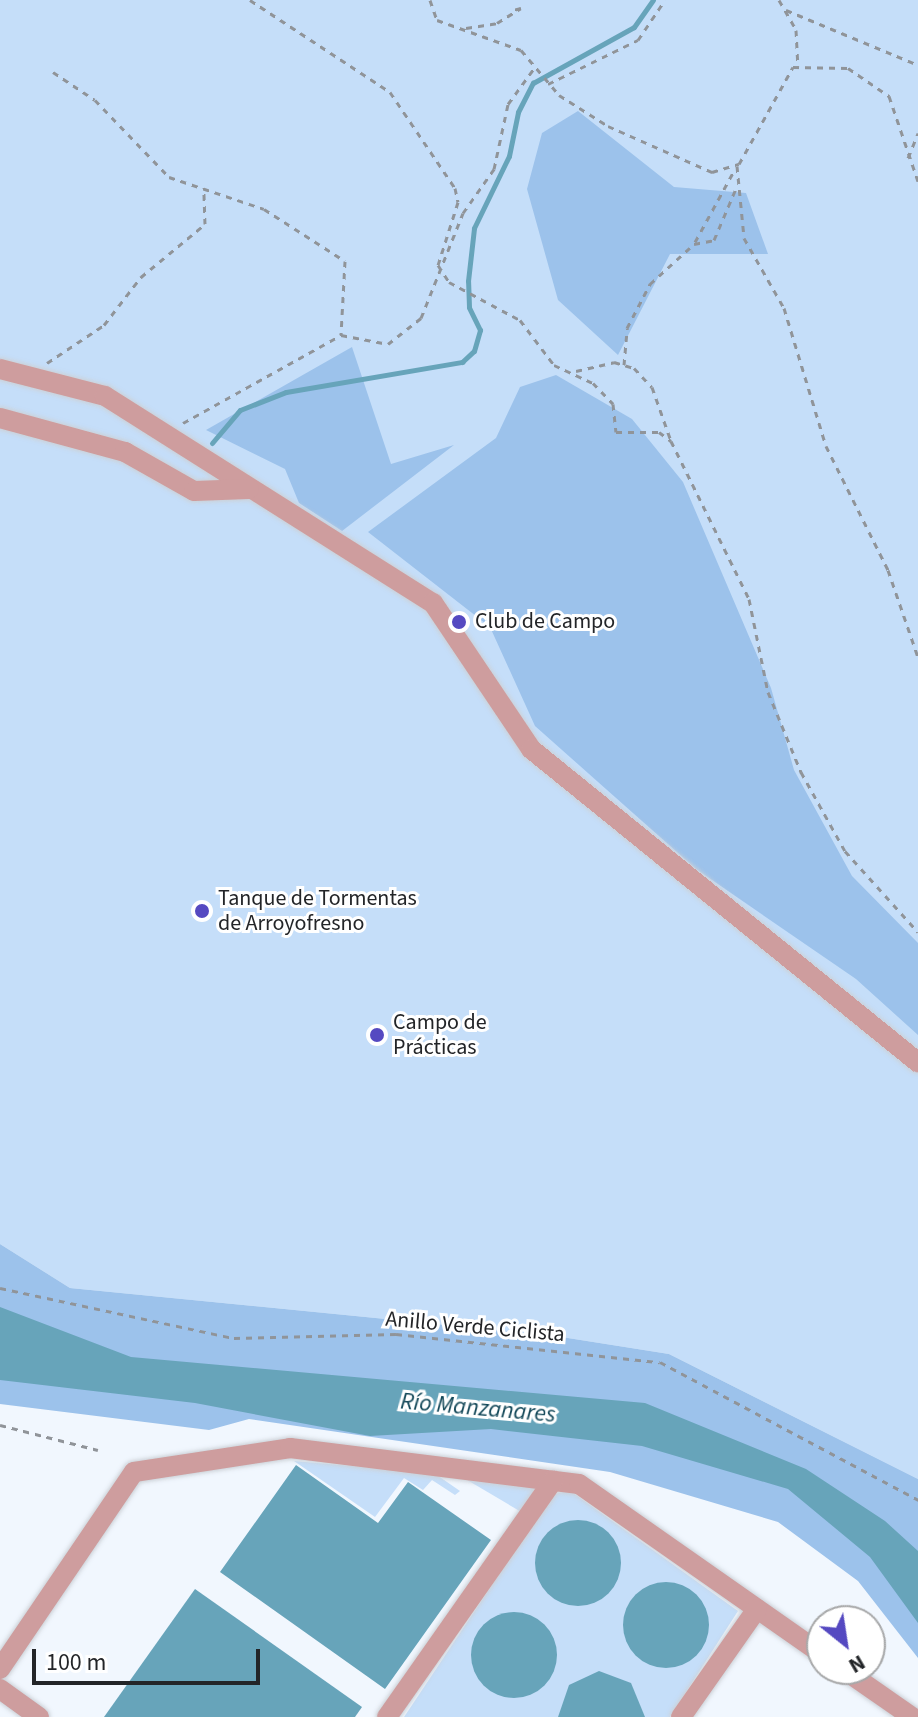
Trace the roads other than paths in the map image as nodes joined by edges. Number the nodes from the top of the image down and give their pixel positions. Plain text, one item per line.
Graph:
1 (0, 369) edge
2 (0, 418) edge
3 (249, 489) junction
4 (918, 1062) edge
5 (553, 1481) junction
6 (757, 1609) junction
7 (806, 1643) edge
8 (1, 1667) edge
9 (866, 1685) edge
10 (0, 1689) edge
11 (39, 1717) edge
12 (387, 1717) edge
13 (681, 1717) edge
14 (912, 1717) edge

1 - 3 lane
2 - 3 lane
3 - 4 lane
5 - 6 lane
5 - 8 lane
5 - 12 lane
6 - 7 lane
6 - 13 lane
9 - 14 lane
10 - 11 lane

